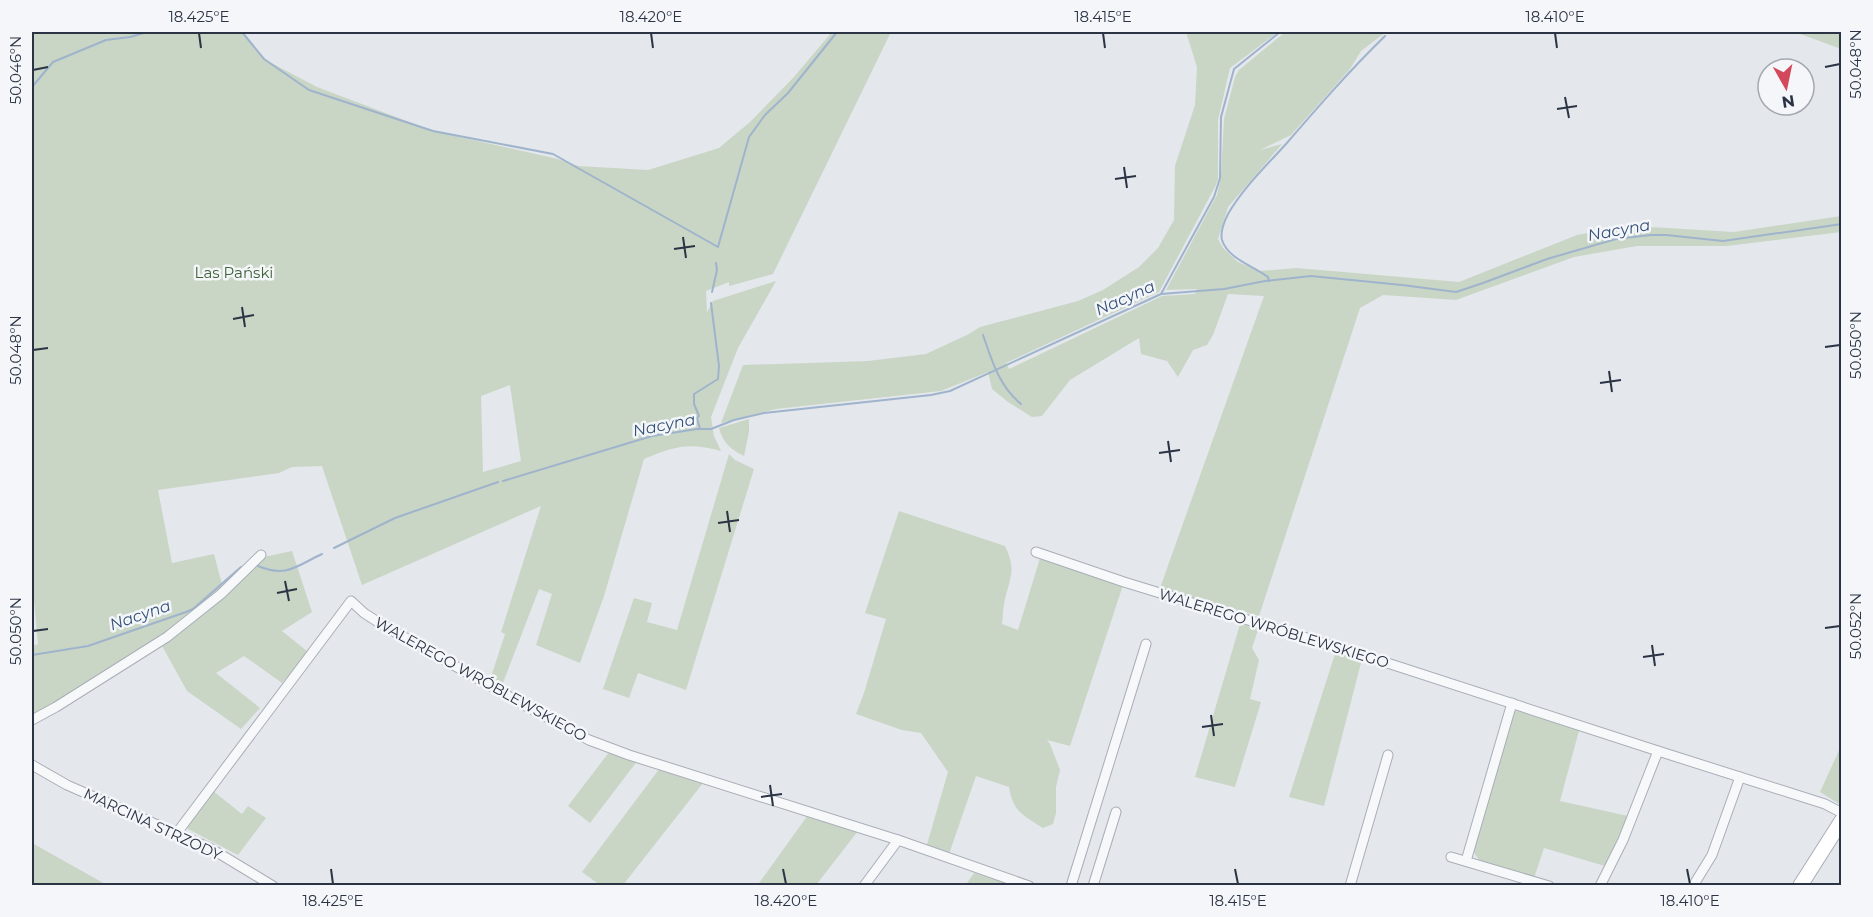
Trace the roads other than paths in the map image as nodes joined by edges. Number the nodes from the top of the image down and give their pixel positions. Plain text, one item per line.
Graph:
1 (1036, 552) dead end
2 (261, 555) dead end
3 (1146, 644) dead end
4 (1512, 703) junction
5 (32, 720) edge
6 (1658, 751) junction
7 (1388, 755) dead end
8 (32, 765) edge
9 (1740, 777) junction
10 (1116, 812) dead end
11 (1842, 813) edge
12 (1842, 820) edge
13 (177, 834) junction
14 (898, 840) junction
15 (1451, 857) dead end
16 (1466, 861) junction
17 (273, 885) edge
18 (864, 885) edge
19 (1029, 885) edge
20 (1071, 885) edge
21 (1093, 885) edge
22 (1350, 885) edge
23 (1549, 885) edge
24 (1600, 885) edge
25 (1693, 885) edge
26 (1800, 885) edge

1 - 4 street, WALEREGO WRÓBLEWSKIEGO
2 - 5 street
3 - 20 street
4 - 6 street, WALEREGO WRÓBLEWSKIEGO
4 - 16 street
6 - 9 street
6 - 24 street
7 - 22 street
8 - 13 street, MARCINA STRZODY
9 - 11 street
9 - 25 street
10 - 21 street
12 - 26 street
13 - 14 street, WALEREGO WRÓBLEWSKIEGO
13 - 17 street, MARCINA STRZODY
14 - 18 street
14 - 19 street, WALEREGO WRÓBLEWSKIEGO
15 - 16 street
16 - 23 street

